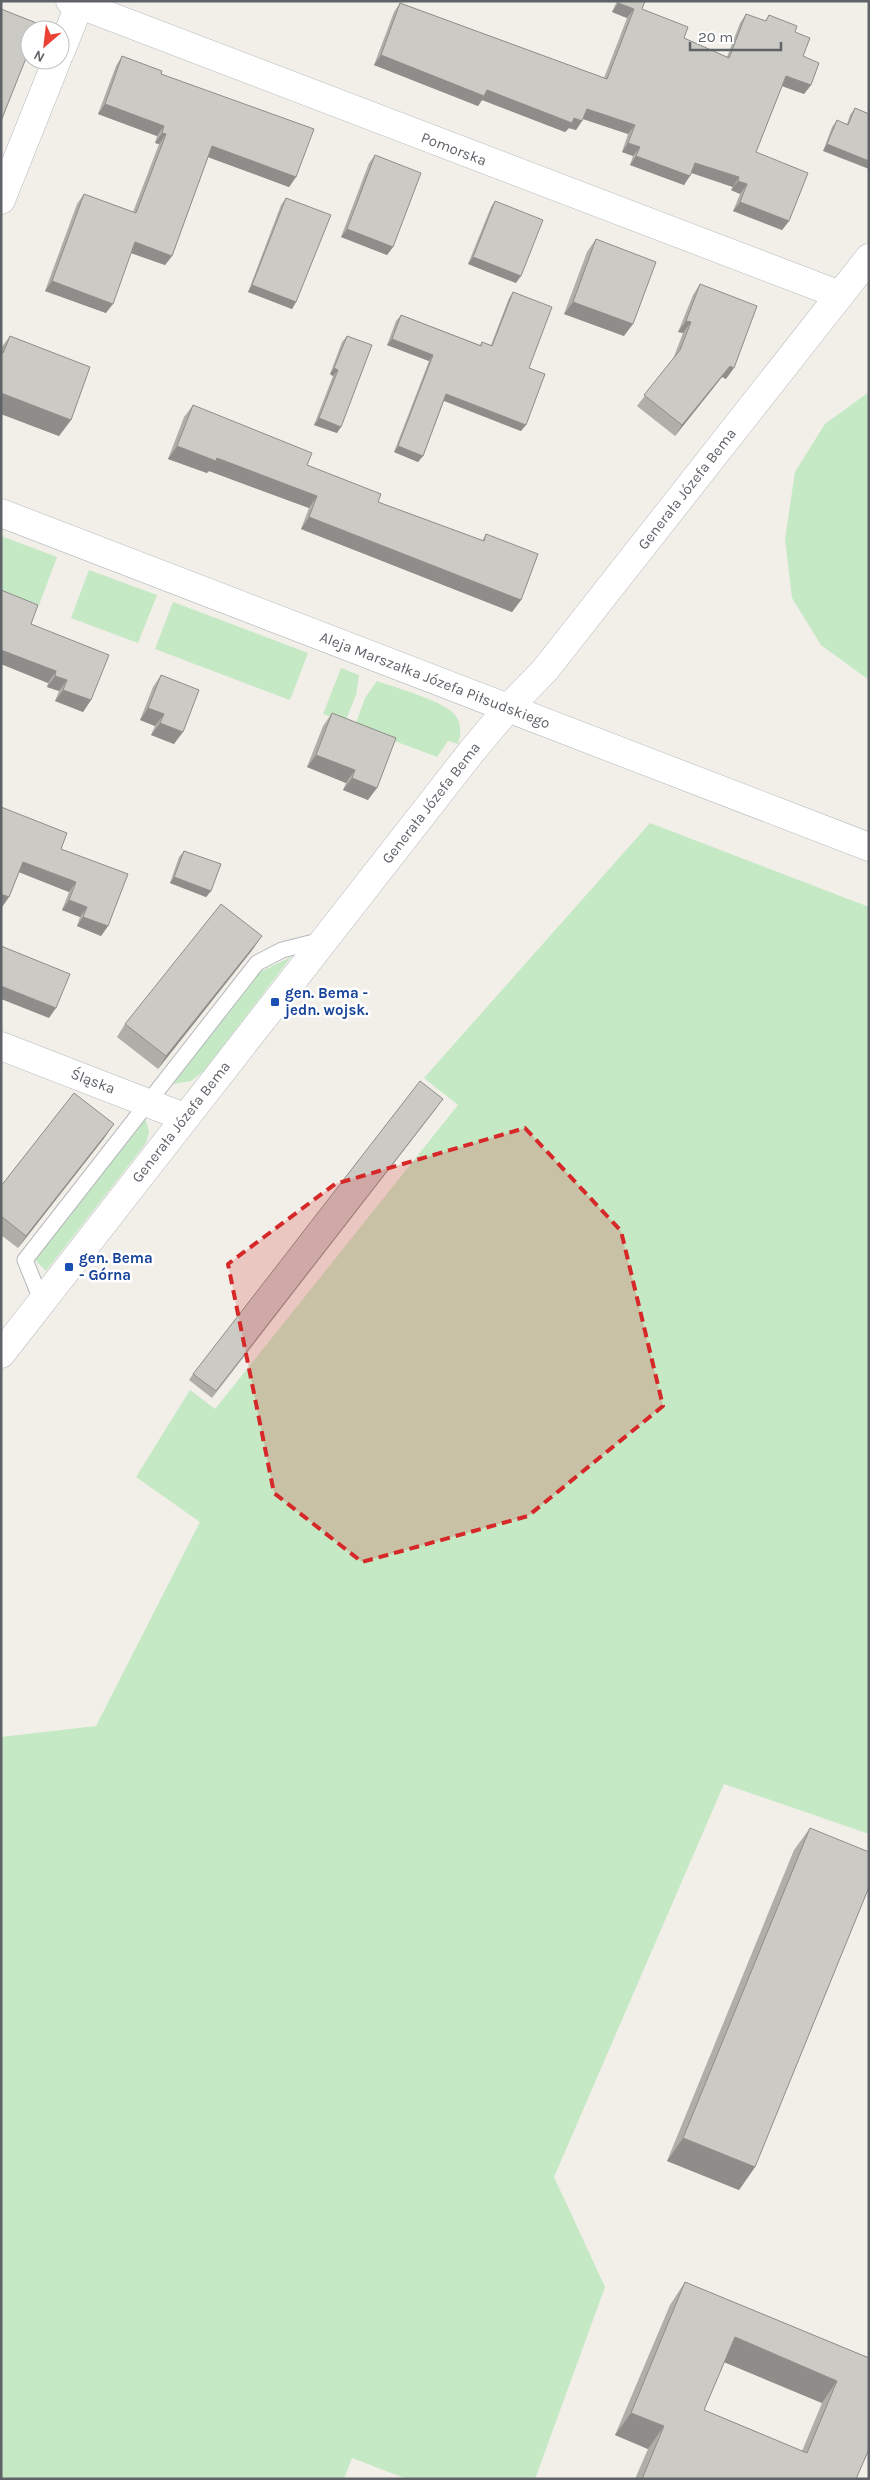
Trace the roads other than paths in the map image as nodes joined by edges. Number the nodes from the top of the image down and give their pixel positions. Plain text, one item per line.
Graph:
1 (77, 2) edge
2 (70, 23) edge
3 (53, 70) edge
4 (1, 200) edge
5 (869, 258) edge
6 (840, 295) junction
7 (1, 513) edge
8 (508, 708) junction
9 (869, 847) edge
10 (323, 940) junction
11 (1, 1046) edge
12 (149, 1103) junction
13 (184, 1117) junction
14 (42, 1302) junction
15 (1, 1354) edge

1 - 2 street
1 - 6 street, Pomorska
3 - 4 street
5 - 6 street, Generała Józefa Bema
6 - 8 street, Generała Józefa Bema
7 - 8 street, Aleja Marszałka Józefa Piłsudskiego
8 - 9 street, Aleja Marszałka Józefa Piłsudskiego
8 - 10 street, Generała Józefa Bema
10 - 12 lane
10 - 13 street, Generała Józefa Bema
11 - 12 street, Śląska
12 - 13 street, Śląska
12 - 14 lane
13 - 14 street, Generała Józefa Bema
14 - 15 street, Generała Józefa Bema

